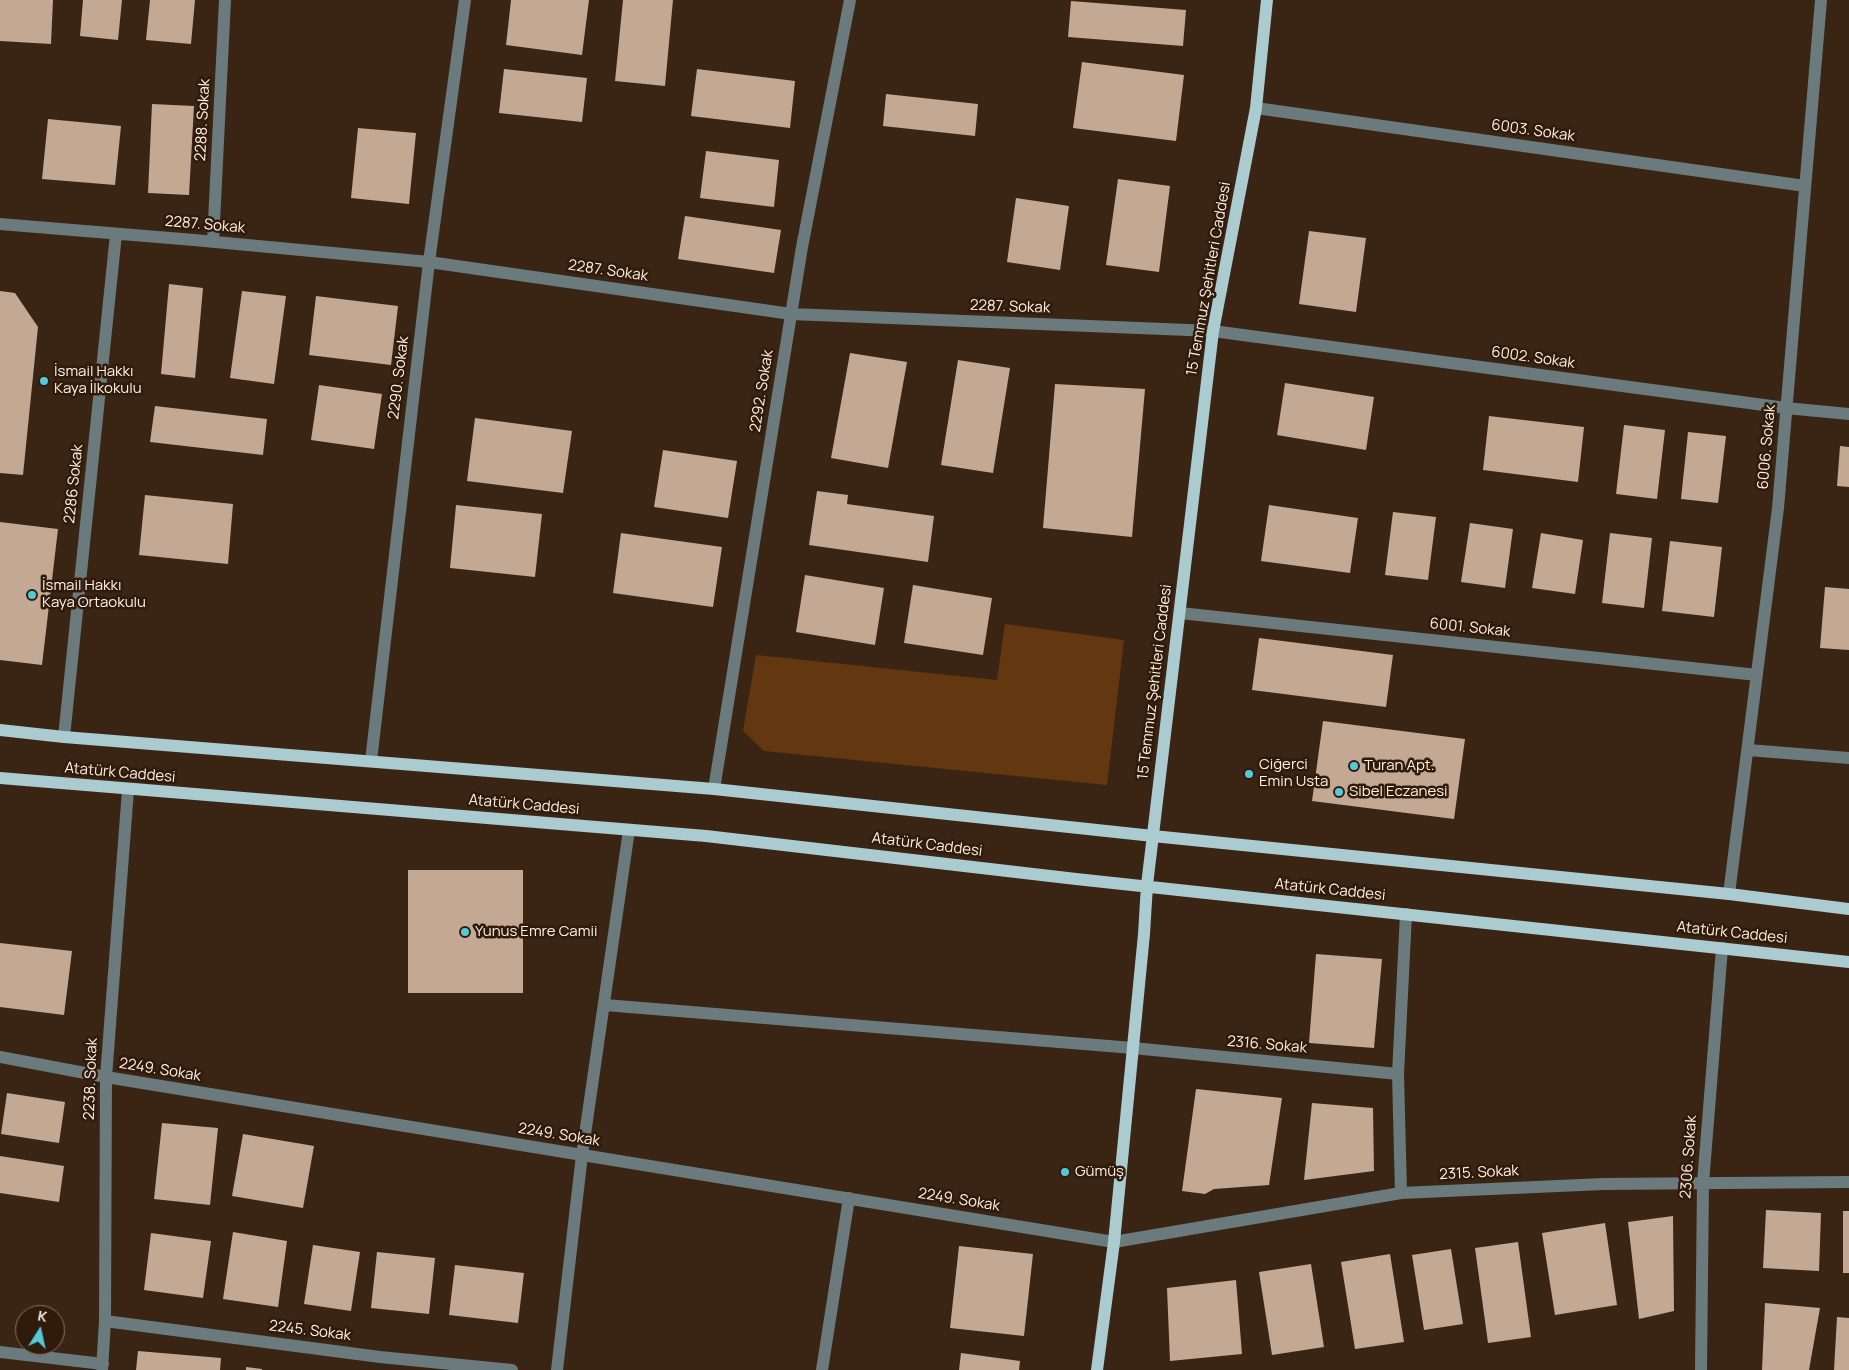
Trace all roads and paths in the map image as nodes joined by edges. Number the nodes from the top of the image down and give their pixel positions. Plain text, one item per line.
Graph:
1 (225, 0) edge
2 (465, 0) edge
3 (850, 0) edge
4 (1267, 0) edge
5 (1821, 0) edge
6 (1256, 108) junction
7 (1805, 186) junction
8 (0, 224) edge
9 (116, 234) junction
10 (213, 242) junction
11 (429, 262) junction
12 (791, 314) junction
13 (1213, 331) junction
14 (1786, 408) junction
15 (1849, 414) edge
16 (1180, 614) junction
17 (1757, 675) junction
18 (0, 730) edge
19 (64, 737) junction
20 (1748, 750) junction
21 (1849, 758) edge
22 (371, 761) junction
23 (0, 778) edge
24 (714, 789) junction
25 (128, 790) junction
26 (629, 830) junction
27 (1153, 836) junction
28 (1146, 886) junction
29 (1729, 894) junction
30 (1849, 909) edge
31 (1406, 914) junction
32 (1722, 948) junction
33 (1849, 962) edge
34 (605, 1005) junction
35 (1132, 1048) junction
36 (0, 1057) edge
37 (1398, 1074) junction
38 (106, 1077) junction
39 (582, 1155) junction
40 (1849, 1182) edge
41 (1703, 1183) junction
42 (1401, 1193) junction
43 (849, 1198) junction
44 (1114, 1242) junction
45 (105, 1321) junction
46 (0, 1352) edge
47 (103, 1367) edge
48 (512, 1370) edge
49 (557, 1370) edge
50 (822, 1370) edge
51 (1097, 1370) edge
52 (1701, 1370) edge

1 - 10 street, 2288. Sokak
2 - 11 street, 2290. Sokak
3 - 12 street, 2292. Sokak
4 - 6 main road, 15 Temmuz Şehitleri Caddesi
5 - 7 street, 6006. Sokak
6 - 7 street, 6003. Sokak
6 - 13 main road, 15 Temmuz Şehitleri Caddesi
7 - 14 street, 6006. Sokak
8 - 9 street, 2287. Sokak
9 - 10 street, 2287. Sokak
9 - 19 street, 2286 Sokak
10 - 11 street, 2287. Sokak
11 - 12 street, 2287. Sokak
11 - 22 street, 2290. Sokak
12 - 13 street, 2287. Sokak
12 - 24 street, 2292. Sokak
13 - 14 street, 6002. Sokak
13 - 16 main road, 15 Temmuz Şehitleri Caddesi
14 - 15 street, 6002. Sokak
14 - 17 street, 6006. Sokak
16 - 17 street, 6001. Sokak
16 - 27 main road, 15 Temmuz Şehitleri Caddesi
17 - 20 street, 6006. Sokak
18 - 19 main road, Atatürk Caddesi
19 - 22 main road, Atatürk Caddesi
20 - 21 street
20 - 29 street, 6006. Sokak
22 - 24 main road, Atatürk Caddesi
23 - 25 main road, Atatürk Caddesi
24 - 27 main road, Atatürk Caddesi
25 - 26 main road, Atatürk Caddesi
25 - 38 street, 2238. Sokak
26 - 28 main road, Atatürk Caddesi
26 - 34 street
27 - 28 main road, 15 Temmuz Şehitleri Caddesi
27 - 29 main road, Atatürk Caddesi
28 - 31 main road, Atatürk Caddesi
28 - 35 main road, 15 Temmuz Şehitleri Caddesi
29 - 30 main road, Atatürk Caddesi
31 - 32 main road, Atatürk Caddesi
31 - 37 street
32 - 33 main road, Atatürk Caddesi
32 - 41 street, 2306. Sokak
34 - 35 street, 2316. Sokak
34 - 39 street
35 - 37 street, 2316. Sokak
35 - 44 main road, 15 Temmuz Şehitleri Caddesi
36 - 38 street, 2249. Sokak
37 - 42 street
38 - 39 street, 2249. Sokak
38 - 45 street, 2238. Sokak
39 - 43 street, 2249. Sokak
39 - 49 street
40 - 41 street, 2315. Sokak
41 - 42 street, 2315. Sokak
41 - 52 street, 2306. Sokak
42 - 44 street, 2315. Sokak
43 - 44 street, 2249. Sokak
43 - 50 street
44 - 51 main road, 15 Temmuz Şehitleri Caddesi
45 - 47 street, 2238. Sokak
45 - 48 street, 2245. Sokak
46 - 47 street

